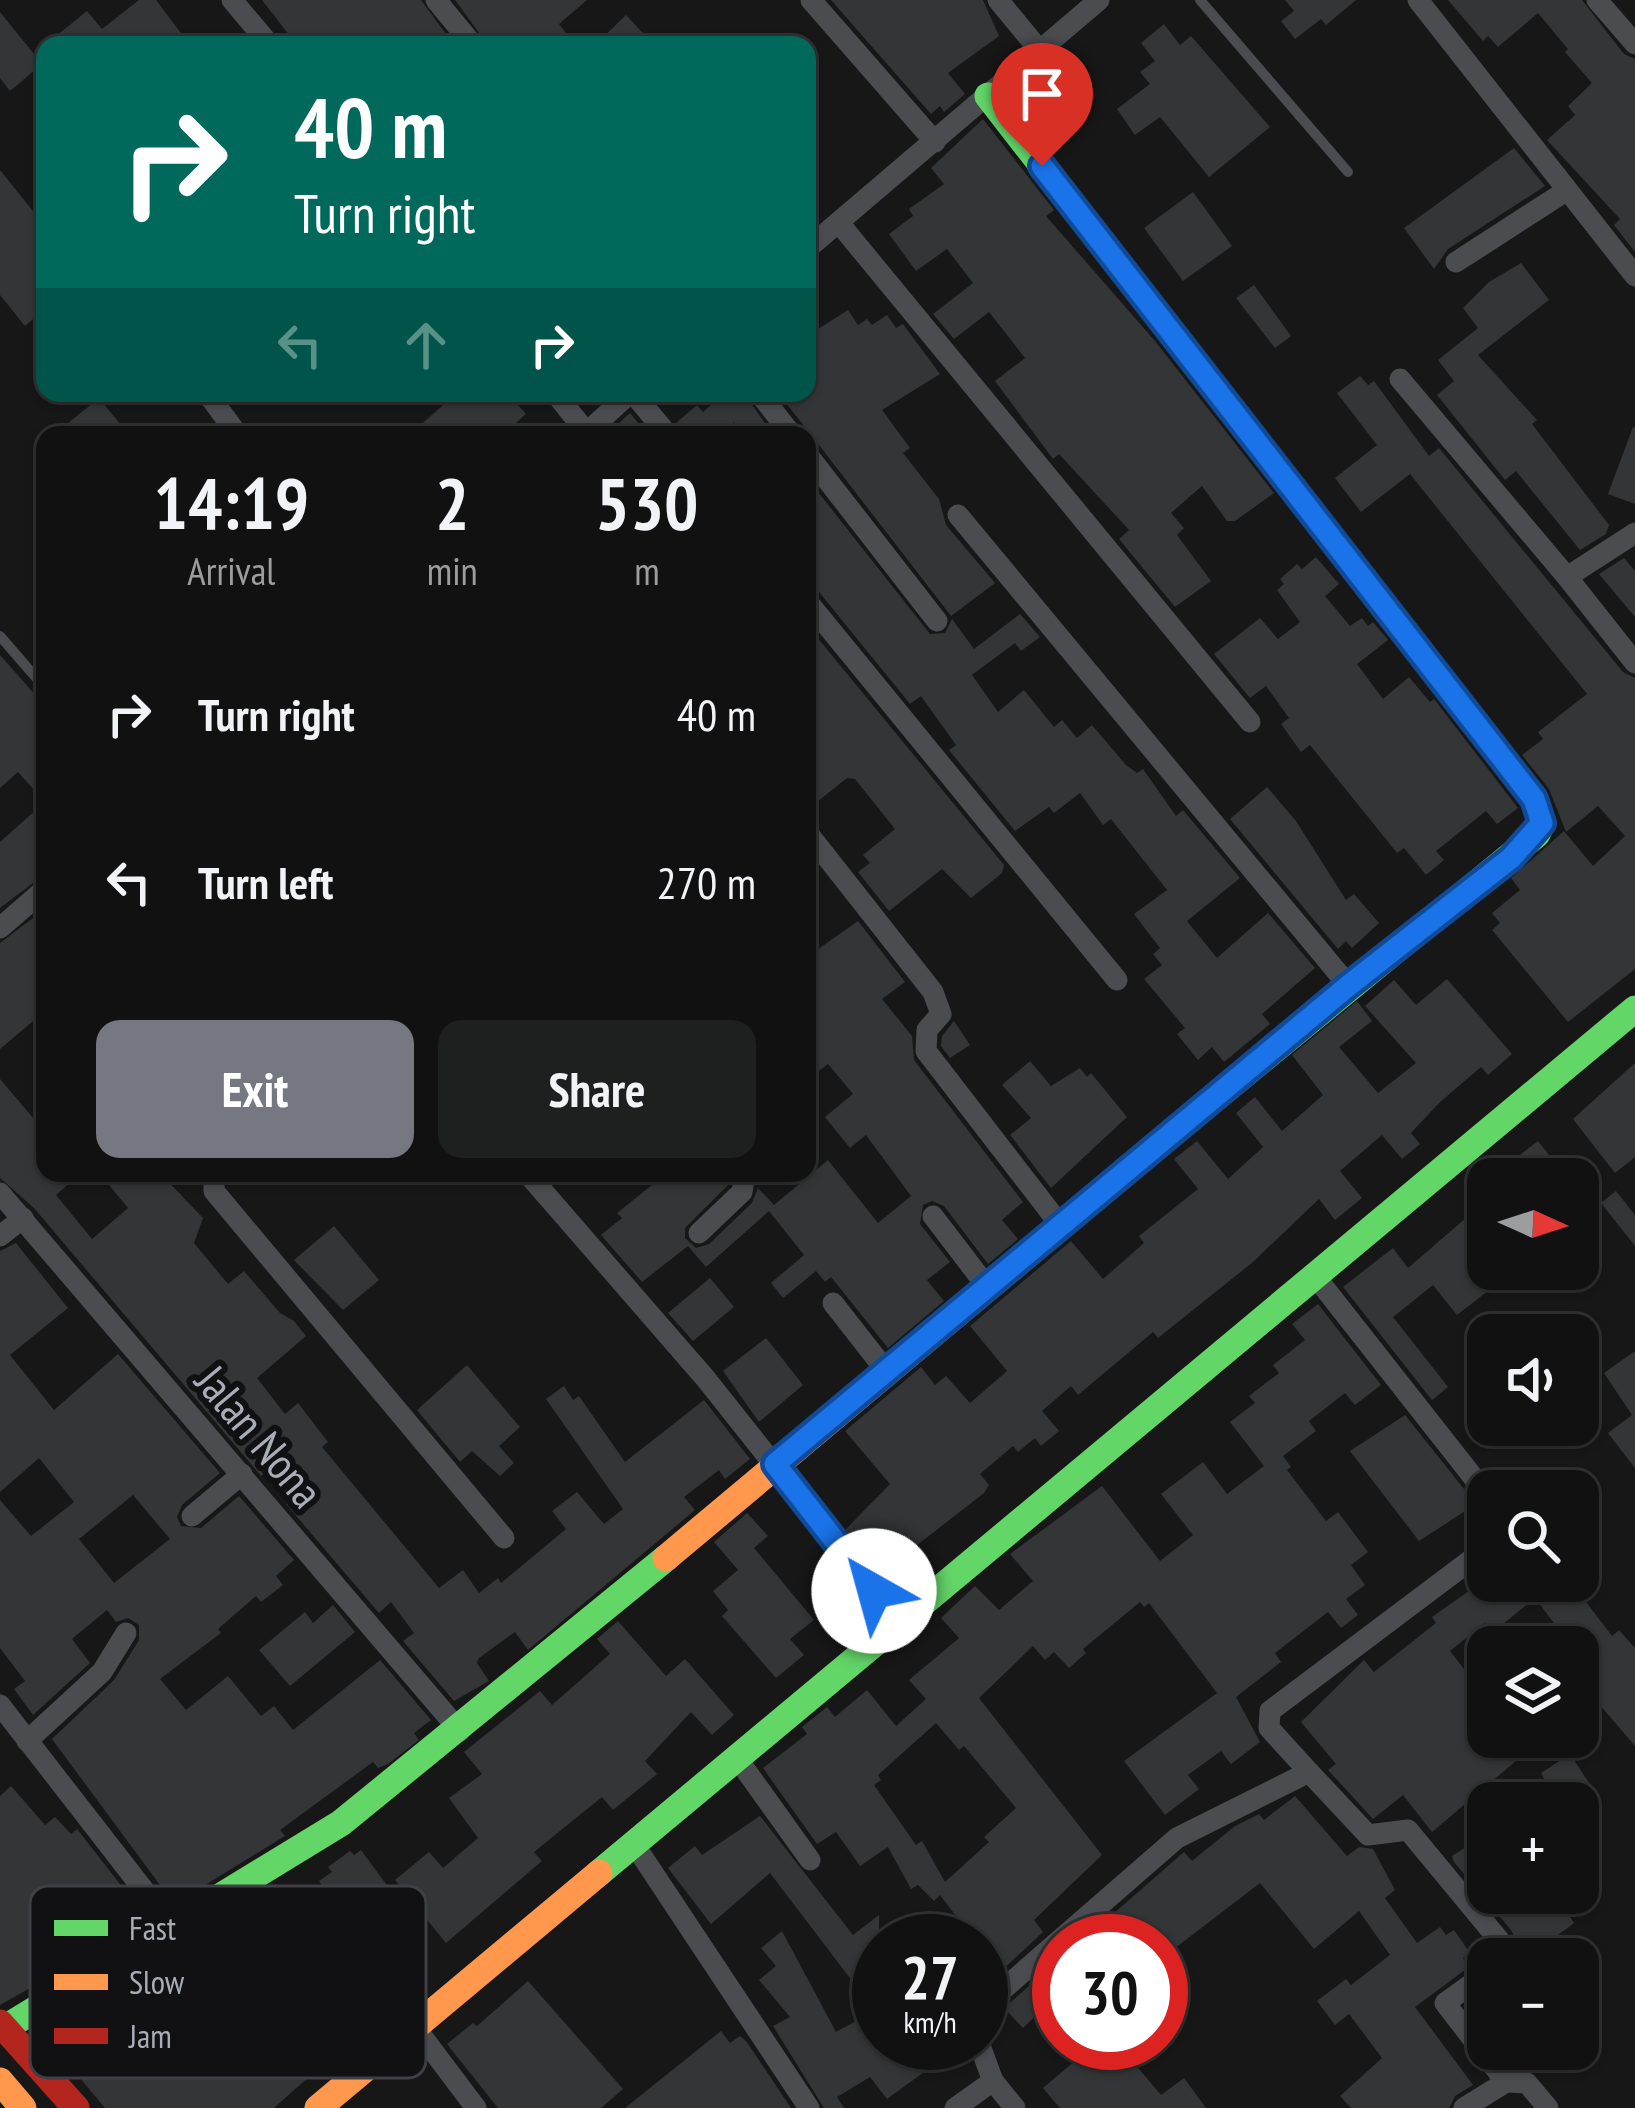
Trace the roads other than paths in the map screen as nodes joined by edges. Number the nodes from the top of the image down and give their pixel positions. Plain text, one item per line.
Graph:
1 (232, 0) edge
2 (436, 0) edge
3 (811, 0) edge
4 (998, 0) edge
5 (1099, 0) edge
6 (1200, 0) edge
7 (1418, 0) edge
8 (1597, 0) edge
9 (262, 36) edge
10 (466, 36) edge
11 (1635, 44) edge
12 (1040, 51) junction
13 (988, 96) junction
14 (935, 142) junction
15 (1348, 172) dead end
16 (1566, 190) junction
17 (839, 223) junction
18 (816, 242) edge
19 (1456, 262) dead end
20 (1635, 276) edge
21 (1400, 380) dead end
22 (621, 402) edge
23 (639, 402) edge
24 (766, 402) edge
25 (594, 426) edge
26 (660, 426) edge
27 (785, 426) edge
28 (816, 465) edge
29 (958, 515) dead end
30 (1635, 533) edge
31 (1567, 577) junction
32 (816, 612) edge
33 (938, 621) dead end
34 (0, 636) edge
35 (1635, 663) edge
36 (36, 678) edge
37 (1250, 722) dead end
38 (816, 843) edge
39 (36, 897) edge
40 (0, 928) edge
41 (1117, 980) dead end
42 (1348, 986) junction
43 (1635, 1010) edge
44 (214, 1182) edge
45 (535, 1182) edge
46 (744, 1182) edge
47 (0, 1192) edge
48 (933, 1216) dead end
49 (23, 1218) junction
50 (1060, 1226) junction
51 (699, 1233) dead end
52 (0, 1236) edge
53 (1315, 1276) junction
54 (988, 1288) junction
55 (833, 1303) dead end
56 (887, 1372) junction
57 (775, 1464) junction
58 (1468, 1470) edge
59 (242, 1474) junction
60 (192, 1516) dead end
61 (504, 1538) dead end
62 (1467, 1562) edge
63 (899, 1622) junction
64 (127, 1633) dead end
65 (0, 1705) edge
66 (460, 1731) junction
67 (27, 1741) junction
68 (737, 1758) junction
69 (1309, 1772) junction
70 (634, 1844) junction
71 (810, 1860) dead end
72 (140, 1886) edge
73 (235, 1886) edge
74 (1497, 1938) edge
75 (1008, 1985) edge
76 (1467, 1987) edge
77 (30, 2008) edge
78 (426, 2017) edge
79 (2, 2025) edge
80 (1467, 2032) edge
81 (426, 2041) edge
82 (30, 2056) edge
83 (988, 2070) edge
84 (1496, 2070) edge
85 (49, 2078) edge
86 (353, 2078) edge
87 (992, 2080) junction
88 (0, 2081) edge
89 (1505, 2082) junction
90 (22, 2108) edge
91 (76, 2108) edge
92 (318, 2108) edge
93 (476, 2108) edge
94 (808, 2108) edge
95 (955, 2108) edge
96 (1015, 2108) edge
97 (1464, 2108) edge
98 (1548, 2108) edge

1 - 9 street
2 - 10 street
3 - 14 street
4 - 12 street
5 - 12 street
6 - 15 lane
7 - 16 street
8 - 11 street
12 - 13 street
13 - 14 street
13 - 42 street
14 - 17 street
16 - 19 street
16 - 20 street
17 - 18 street
17 - 37 street
21 - 31 street
22 - 25 street
23 - 26 street
24 - 27 street
28 - 33 street
29 - 42 street
30 - 31 street
31 - 35 street
32 - 41 street
34 - 36 lane
38 - 50 street
39 - 40 street
42 - 50 street
43 - 53 street
44 - 61 street
45 - 57 street
46 - 51 street
47 - 49 street, Jalan Nona
48 - 54 street
49 - 52 street
49 - 59 street, Jalan Nona
50 - 54 street
53 - 58 street
53 - 63 street
54 - 56 street
55 - 56 street
56 - 57 street
57 - 63 street
57 - 66 street
59 - 60 street
59 - 66 street, Jalan Nona
62 - 69 street
63 - 68 street
64 - 67 street
65 - 67 street
66 - 73 street
67 - 72 street
68 - 70 street
68 - 71 street
69 - 74 street
69 - 75 street
70 - 78 street
70 - 94 street
76 - 80 street
77 - 79 street
79 - 82 street
81 - 93 street
83 - 87 street
84 - 89 street
85 - 91 street
86 - 92 street
87 - 95 street
87 - 96 street
88 - 90 street
89 - 97 street
89 - 98 street

